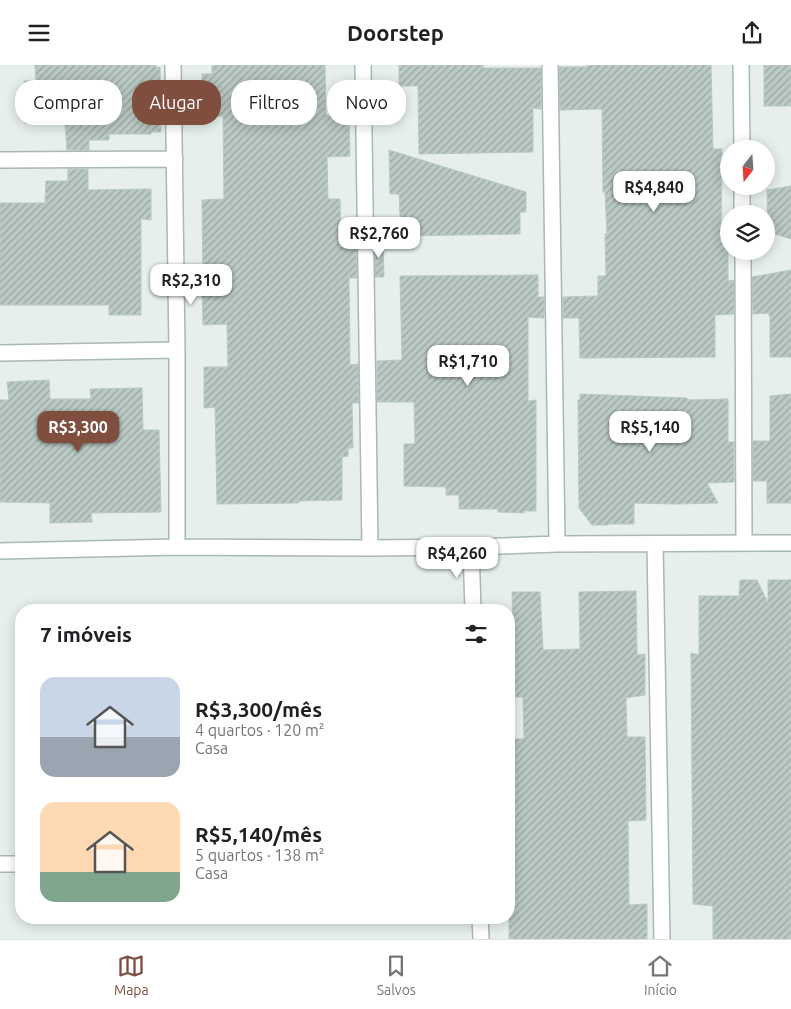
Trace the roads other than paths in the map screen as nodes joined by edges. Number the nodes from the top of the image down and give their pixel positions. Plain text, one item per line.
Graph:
1 (174, 65) edge
2 (363, 65) edge
3 (550, 65) edge
4 (742, 65) edge
5 (742, 140) edge
6 (175, 159) junction
7 (0, 161) edge
8 (742, 260) edge
9 (177, 350) junction
10 (0, 353) edge
11 (744, 543) junction
12 (791, 543) edge
13 (557, 544) junction
14 (655, 544) junction
15 (177, 547) junction
16 (471, 547) junction
17 (370, 548) junction
18 (0, 551) edge
19 (473, 604) edge
20 (0, 864) edge
21 (15, 864) edge
22 (480, 924) edge
23 (480, 939) edge
24 (662, 939) edge

1 - 6 street
2 - 17 street
3 - 13 street
4 - 5 street
6 - 7 street
6 - 9 street
8 - 11 street
9 - 10 street
9 - 15 street
11 - 12 street
11 - 14 street
13 - 14 street
13 - 16 street
14 - 24 street
15 - 17 street
15 - 18 street
16 - 17 street
16 - 19 street
20 - 21 street
22 - 23 street

